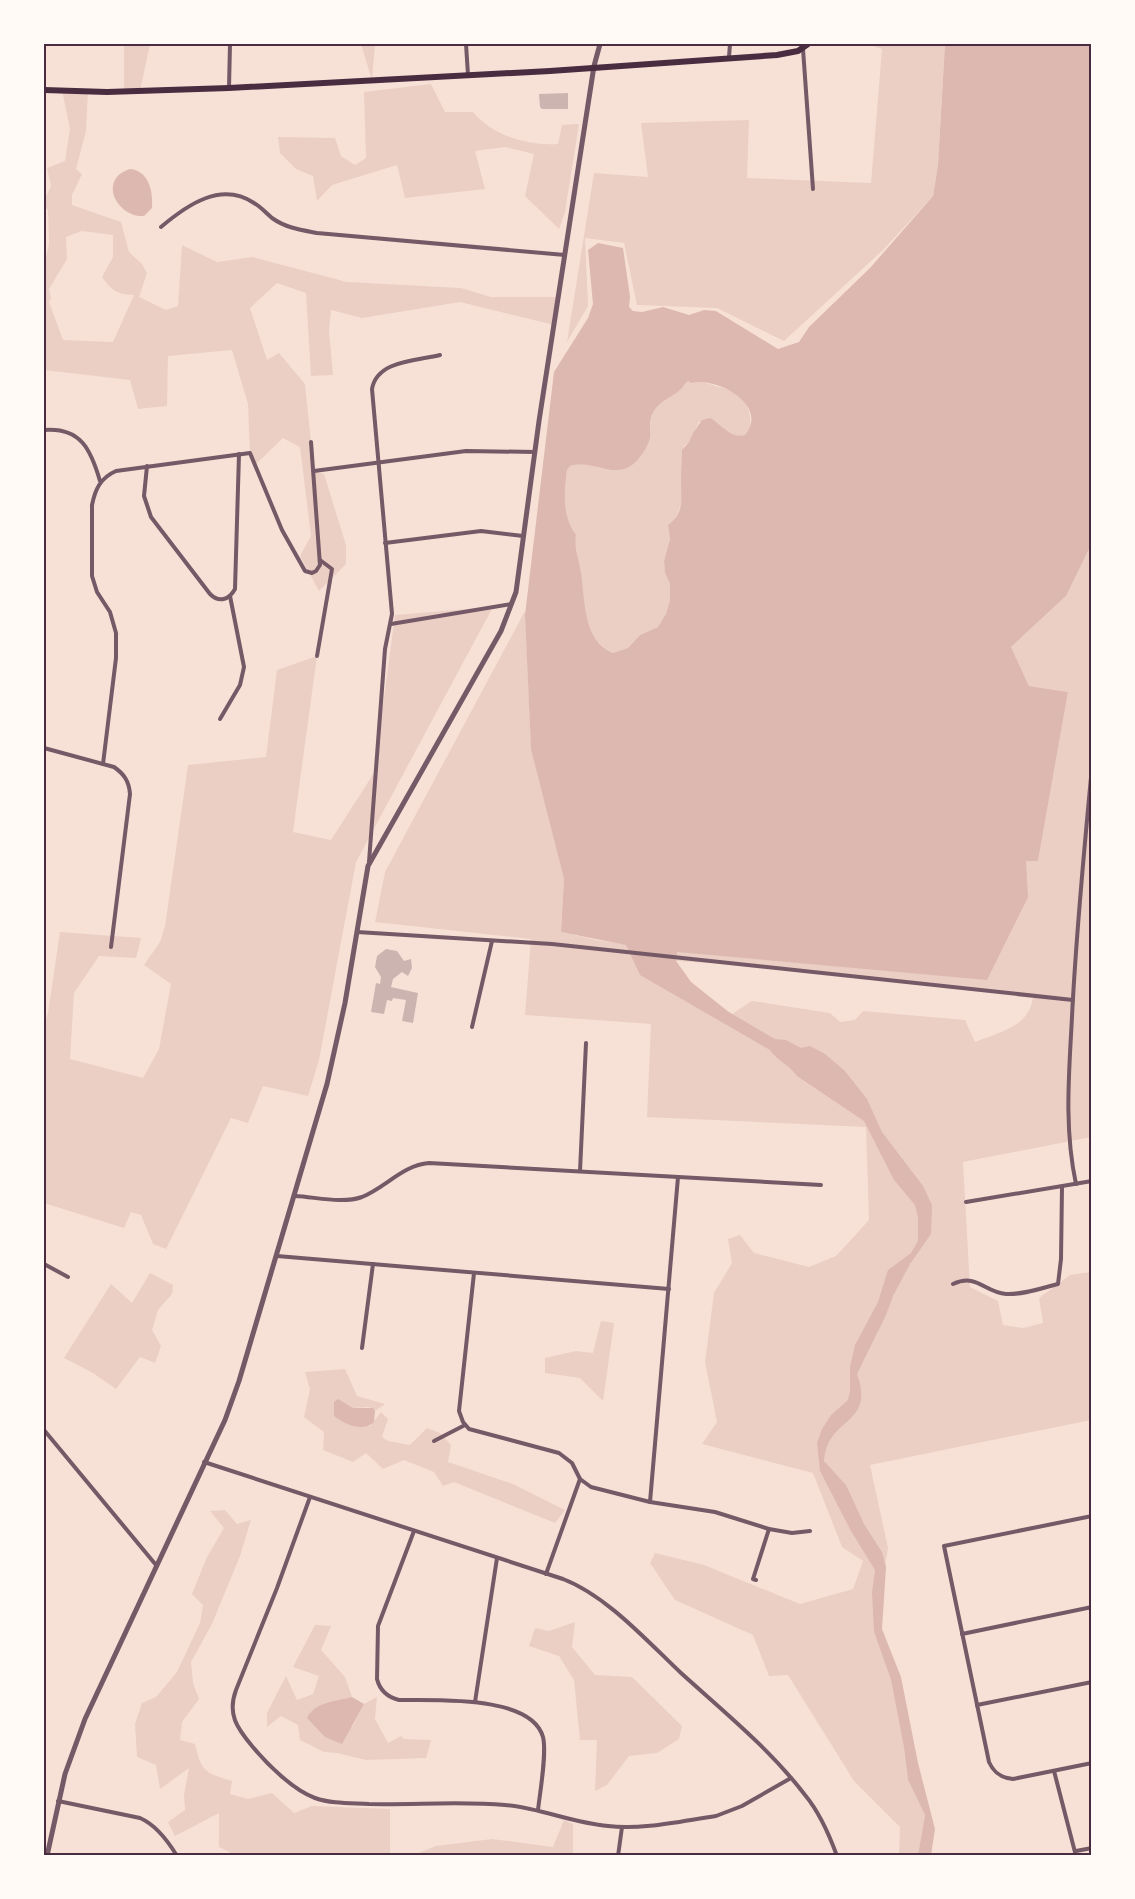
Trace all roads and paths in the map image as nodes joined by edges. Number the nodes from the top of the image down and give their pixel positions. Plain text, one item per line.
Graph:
1 (230, 44) edge
2 (466, 44) edge
3 (600, 44) edge
4 (730, 44) edge
5 (805, 46) edge
6 (729, 57) junction
7 (594, 66) junction
8 (468, 75) junction
9 (229, 88) junction
10 (44, 90) edge
11 (813, 189) dead end
12 (161, 227) dead end
13 (566, 255) junction
14 (440, 355) dead end
15 (44, 430) edge
16 (310, 442) dead end
17 (534, 453) junction
18 (240, 454) junction
19 (379, 463) junction
20 (147, 466) junction
21 (314, 471) junction
22 (100, 482) junction
23 (524, 536) junction
24 (386, 543) junction
25 (319, 559) junction
26 (230, 596) junction
27 (513, 604) junction
28 (390, 624) junction
29 (317, 656) dead end
30 (220, 718) dead end
31 (44, 748) edge
32 (103, 764) junction
33 (1092, 767) edge
34 (368, 866) junction
35 (357, 932) junction
36 (492, 940) junction
37 (111, 947) dead end
38 (1073, 1000) junction
39 (472, 1027) dead end
40 (586, 1043) dead end
41 (580, 1171) junction
42 (678, 1177) junction
43 (1092, 1181) edge
44 (1076, 1184) junction
45 (820, 1185) dead end
46 (1062, 1187) junction
47 (295, 1196) junction
48 (966, 1202) dead end
49 (277, 1256) junction
50 (44, 1264) edge
51 (373, 1264) junction
52 (474, 1273) junction
53 (68, 1277) dead end
54 (952, 1284) dead end
55 (669, 1289) junction
56 (362, 1348) dead end
57 (465, 1425) junction
58 (44, 1430) edge
59 (434, 1441) dead end
60 (204, 1462) junction
61 (580, 1479) junction
62 (310, 1497) junction
63 (650, 1502) junction
64 (1092, 1516) edge
65 (769, 1529) junction
66 (414, 1531) junction
67 (810, 1531) dead end
68 (497, 1558) junction
69 (156, 1565) junction
70 (546, 1574) junction
71 (756, 1580) dead end
72 (1092, 1607) edge
73 (962, 1634) junction
74 (1092, 1682) edge
75 (475, 1702) junction
76 (977, 1706) junction
77 (1092, 1763) edge
78 (1054, 1771) junction
79 (790, 1778) junction
80 (58, 1801) junction
81 (538, 1810) junction
82 (622, 1827) junction
83 (1092, 1848) edge
84 (1076, 1853) edge
85 (47, 1856) edge
86 (177, 1856) edge
87 (618, 1856) edge
88 (837, 1856) edge

1 - 9 street
2 - 8 street
3 - 7 street
4 - 6 street
5 - 6 main road
5 - 11 street
6 - 7 main road
7 - 8 main road
7 - 13 street
8 - 9 main road
9 - 10 main road
12 - 13 street
13 - 17 street
14 - 19 street
15 - 22 street
16 - 21 street
17 - 19 street
17 - 23 street
18 - 20 street
18 - 25 street
18 - 26 street
19 - 21 street
19 - 24 street
20 - 22 street
20 - 26 street
21 - 25 street
22 - 32 street
23 - 24 street
23 - 27 street
24 - 28 street
25 - 29 street
26 - 30 street
27 - 28 street
27 - 34 street
28 - 34 street
31 - 32 street
32 - 37 street
33 - 38 street
34 - 35 street
35 - 36 street
35 - 47 street
36 - 38 street
36 - 39 street
38 - 44 street
40 - 41 street
41 - 42 street
41 - 47 street
42 - 45 street
42 - 55 street
43 - 44 street
44 - 46 street
46 - 48 street
46 - 54 street
47 - 49 street
49 - 51 street
49 - 60 street
50 - 53 street
51 - 52 street
51 - 56 street
52 - 55 street
52 - 57 street
55 - 63 street
57 - 59 street
57 - 61 street
58 - 69 street
60 - 62 street
60 - 69 street
61 - 63 street
61 - 70 street
62 - 66 street
62 - 81 street
63 - 65 street
64 - 73 street
65 - 67 street
65 - 71 street
66 - 68 street
66 - 75 street
68 - 70 street
68 - 75 street
69 - 80 street
70 - 79 street
72 - 73 street
73 - 76 street
74 - 76 street
75 - 81 street
76 - 78 street
77 - 78 street
78 - 84 street
79 - 82 street
79 - 88 street
80 - 85 street
80 - 86 street
81 - 82 street
82 - 87 street
83 - 84 street

